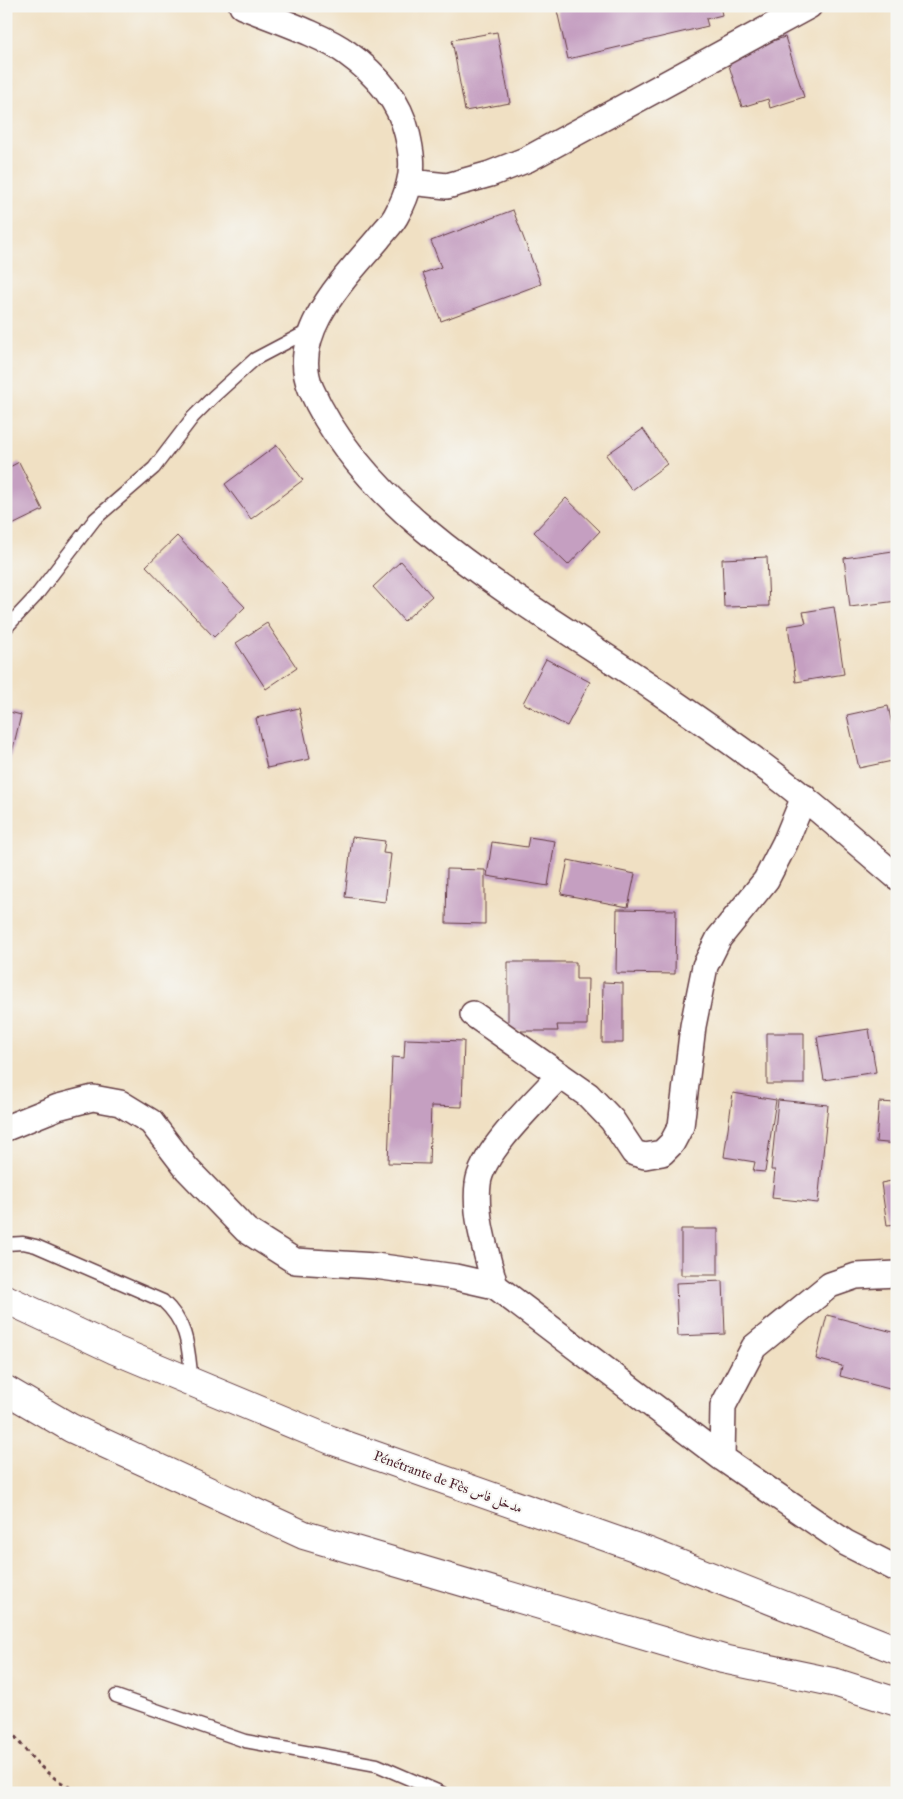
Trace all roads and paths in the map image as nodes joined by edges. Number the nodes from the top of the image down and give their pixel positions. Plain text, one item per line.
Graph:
1 (242, 6) edge
2 (809, 6) edge
3 (410, 182) junction
4 (312, 329) junction
5 (6, 628) edge
6 (804, 797) junction
7 (897, 877) edge
8 (473, 1014) dead end
9 (560, 1075) junction
10 (6, 1128) edge
11 (6, 1244) edge
12 (897, 1274) edge
13 (495, 1286) junction
14 (6, 1298) edge
15 (192, 1382) junction
16 (6, 1390) edge
17 (722, 1458) junction
18 (897, 1569) edge
19 (897, 1650) edge
20 (116, 1696) dead end
21 (897, 1702) edge
22 (6, 1723) edge
23 (82, 1793) edge
24 (442, 1793) edge

1 - 3 street
2 - 3 street
3 - 4 street
4 - 5 lane
4 - 6 street
6 - 7 street
6 - 9 street
8 - 9 street
9 - 13 street
10 - 13 street
11 - 15 lane
12 - 17 street
13 - 17 street
14 - 15 highway, Pénétrante de Fès مدخل فاس
15 - 19 highway, Pénétrante de Fès مدخل فاس
16 - 21 highway
17 - 18 street
20 - 24 lane
22 - 23 path

